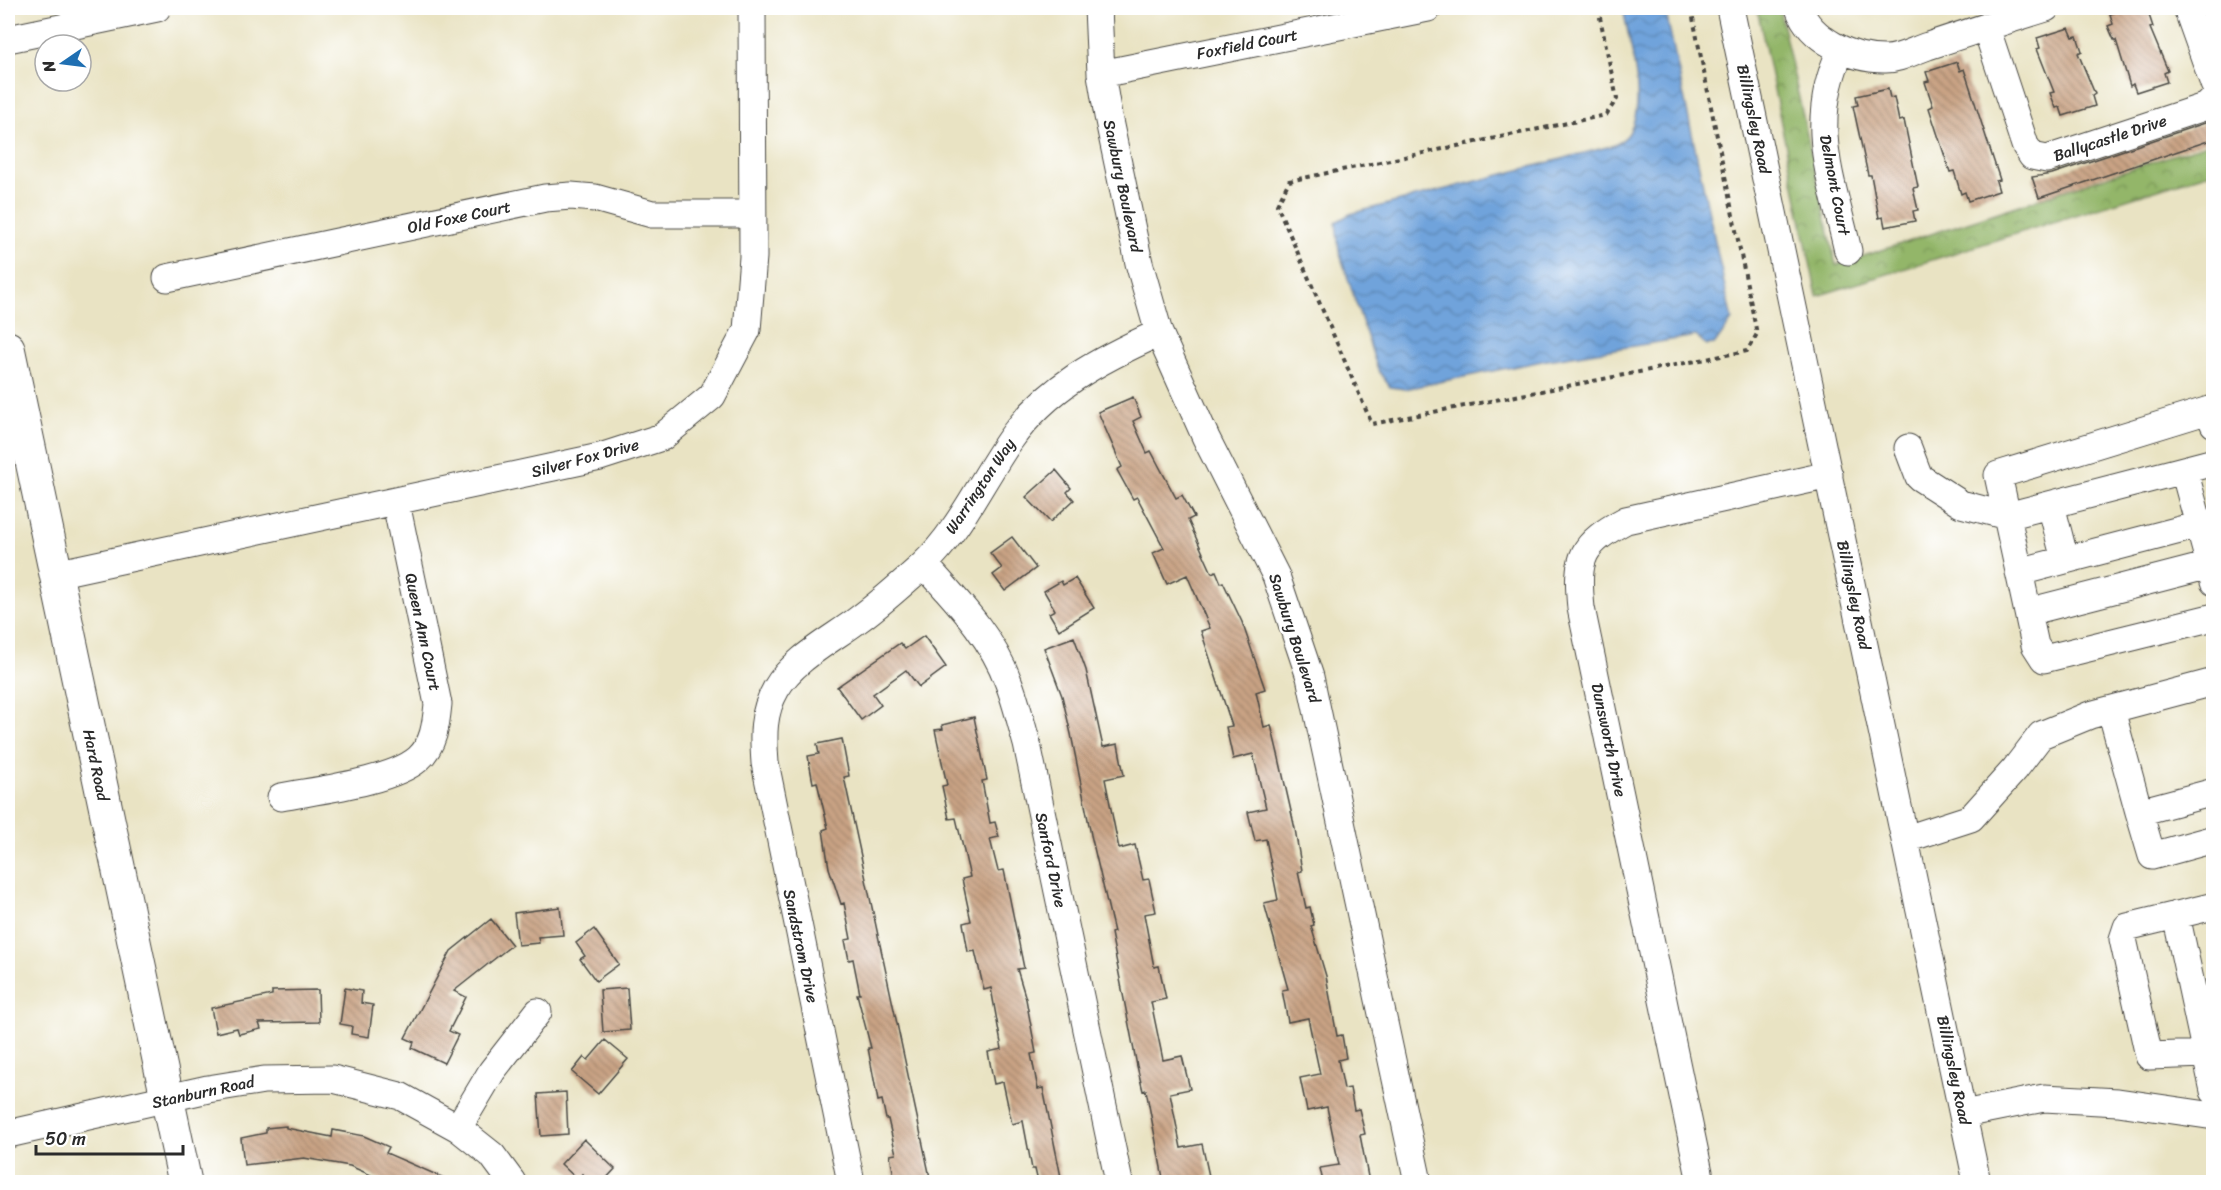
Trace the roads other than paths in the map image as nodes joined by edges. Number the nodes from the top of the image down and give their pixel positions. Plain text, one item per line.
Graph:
1 (157, 8) edge
2 (752, 8) edge
3 (1098, 8) edge
4 (1428, 8) edge
5 (1730, 8) edge
6 (1799, 8) edge
7 (2046, 8) edge
8 (2187, 8) edge
9 (1986, 27) junction
10 (8, 39) edge
11 (1841, 50) junction
12 (1101, 74) junction
13 (2214, 84) edge
14 (2214, 99) edge
15 (752, 214) junction
16 (1848, 251) dead end
17 (167, 278) dead end
18 (1159, 333) junction
19 (8, 348) edge
20 (2214, 424) edge
21 (1908, 448) dead end
22 (2214, 462) edge
23 (2184, 470) junction
24 (1829, 475) junction
25 (396, 503) junction
26 (2051, 505) junction
27 (2007, 516) junction
28 (2199, 525) junction
29 (2065, 560) junction
30 (924, 564) junction
31 (2019, 572) junction
32 (55, 574) junction
33 (2212, 574) edge
34 (2028, 612) junction
35 (2214, 617) edge
36 (2214, 682) edge
37 (766, 708) joint
38 (2111, 710) junction
39 (2214, 792) edge
40 (281, 797) dead end
41 (2139, 812) junction
42 (1906, 839) junction
43 (2214, 839) edge
44 (2214, 906) edge
45 (2176, 915) junction
46 (538, 1012) dead end
47 (2206, 1023) edge
48 (2211, 1074) edge
49 (167, 1100) junction
50 (1963, 1113) junction
51 (2214, 1116) edge
52 (458, 1128) junction
53 (8, 1134) edge
54 (184, 1182) edge
55 (512, 1182) edge
56 (851, 1182) edge
57 (1119, 1182) edge
58 (1418, 1182) edge
59 (1701, 1182) edge
60 (1977, 1182) edge

1 - 10 street
2 - 15 street, Silver Fox Drive
3 - 12 street, Sawbury Boulevard
4 - 12 street, Foxfield Court
5 - 24 street, Billingsley Road
6 - 11 street
7 - 9 street
8 - 13 street
9 - 11 street
9 - 14 street, Ballycastle Drive
11 - 16 street, Delmont Court
12 - 18 street, Sawbury Boulevard
15 - 17 street, Old Foxe Court
15 - 25 street, Silver Fox Drive
18 - 30 street, Warrington Way
18 - 58 street, Sawbury Boulevard
19 - 32 main road, Hard Road
20 - 27 street
21 - 27 street
22 - 23 street
23 - 26 street
23 - 28 street
24 - 42 street, Billingsley Road
24 - 59 street, Dunsworth Drive
25 - 32 street, Silver Fox Drive
25 - 40 street, Queen Ann Court
26 - 27 street
26 - 29 street
27 - 31 street
28 - 29 street
28 - 33 street
29 - 31 street
30 - 37 street, Warrington Way
30 - 57 street, Sanford Drive
31 - 34 street
32 - 49 main road, Hard Road
33 - 34 street
34 - 35 street
36 - 38 street
37 - 56 street, Sandstrom Drive
38 - 41 street
38 - 42 street
39 - 41 street
41 - 43 street
42 - 50 street, Billingsley Road
44 - 45 street
45 - 47 street
45 - 48 street
46 - 52 street
47 - 48 street
49 - 52 street, Stanburn Road
49 - 53 street, Stanburn Road
49 - 54 main road, Hard Road
50 - 51 street
50 - 60 street, Billingsley Road
52 - 55 street, Stanburn Road

